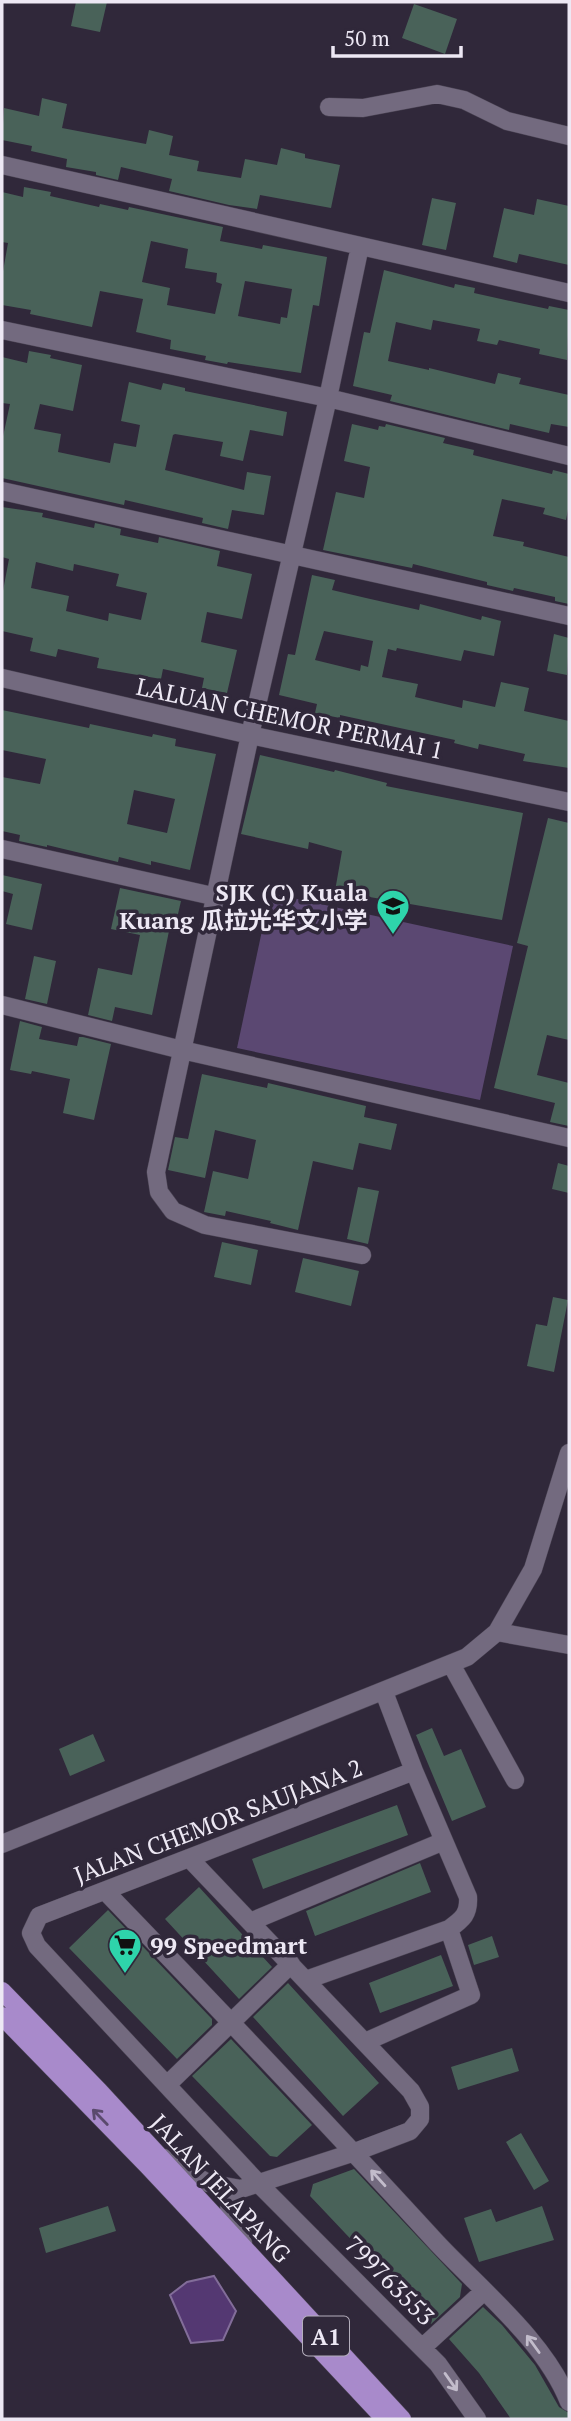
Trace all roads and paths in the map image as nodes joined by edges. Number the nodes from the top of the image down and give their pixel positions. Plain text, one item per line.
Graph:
1 (329, 107) dead end
2 (569, 136) edge
3 (2, 165) edge
4 (360, 246) junction
5 (569, 293) edge
6 (2, 330) edge
7 (328, 398) junction
8 (569, 456) edge
9 (2, 491) edge
10 (292, 557) junction
11 (569, 616) edge
12 (2, 678) edge
13 (250, 735) junction
14 (569, 802) edge
15 (2, 849) edge
16 (217, 897) junction
17 (2, 1005) edge
18 (182, 1049) junction
19 (569, 1138) edge
20 (362, 1255) dead end
21 (569, 1453) edge
22 (566, 1481) edge
23 (497, 1632) junction
24 (569, 1645) edge
25 (451, 1664) junction
26 (384, 1692) junction
27 (414, 1771) junction
28 (515, 1780) dead end
29 (444, 1841) junction
30 (2, 1844) edge
31 (189, 1858) junction
32 (105, 1891) junction
33 (39, 1916) joint
34 (250, 1922) junction
35 (449, 1929) junction
36 (291, 1964) junction
37 (306, 1980) junction
38 (2, 1991) edge
39 (2, 2017) edge
40 (231, 2022) junction
41 (365, 2042) junction
42 (167, 2085) junction
43 (154, 2152) junction
44 (355, 2152) junction
45 (259, 2184) junction
46 (241, 2189) junction
47 (248, 2253) junction
48 (484, 2291) junction
49 (422, 2348) junction
50 (569, 2402) edge
51 (385, 2419) edge
52 (402, 2419) edge
53 (477, 2419) edge

1 - 2 street
3 - 4 street
4 - 5 street
4 - 7 street
6 - 7 street
7 - 8 street
7 - 10 street
9 - 10 street
10 - 11 street
10 - 13 street
12 - 13 street, LALUAN CHEMOR PERMAI 1
13 - 14 street, LALUAN CHEMOR PERMAI 1
13 - 16 street
15 - 16 street
16 - 18 street
17 - 18 street
18 - 19 street
18 - 20 street
21 - 22 street
22 - 23 street
23 - 24 street
23 - 25 street
25 - 26 street
25 - 28 street
26 - 27 street
26 - 30 street
27 - 29 street
27 - 31 street, JALAN CHEMOR SAUJANA 2
29 - 34 street
29 - 35 street
31 - 32 street, JALAN CHEMOR SAUJANA 2
31 - 34 street
32 - 33 street, JALAN CHEMOR SAUJANA 2
32 - 40 street
33 - 42 street, 799763553
34 - 36 street
35 - 37 street
35 - 41 street
36 - 37 street
36 - 40 street
37 - 41 street
38 - 43 main road, JALAN JELAPANG / A1
51 -> 39 main road, JALAN JELAPANG / A1
40 - 42 street
40 - 44 street
41 - 44 street
42 - 45 street, 799763553
43 - 46 street
43 - 47 main road, JALAN JELAPANG / A1
44 - 45 street
48 -> 44 street
45 - 46 street
45 - 49 street, 799763553
46 - 47 street
47 - 52 main road, JALAN JELAPANG / A1
48 - 49 street
50 -> 48 street
49 -> 53 street, 799763553

